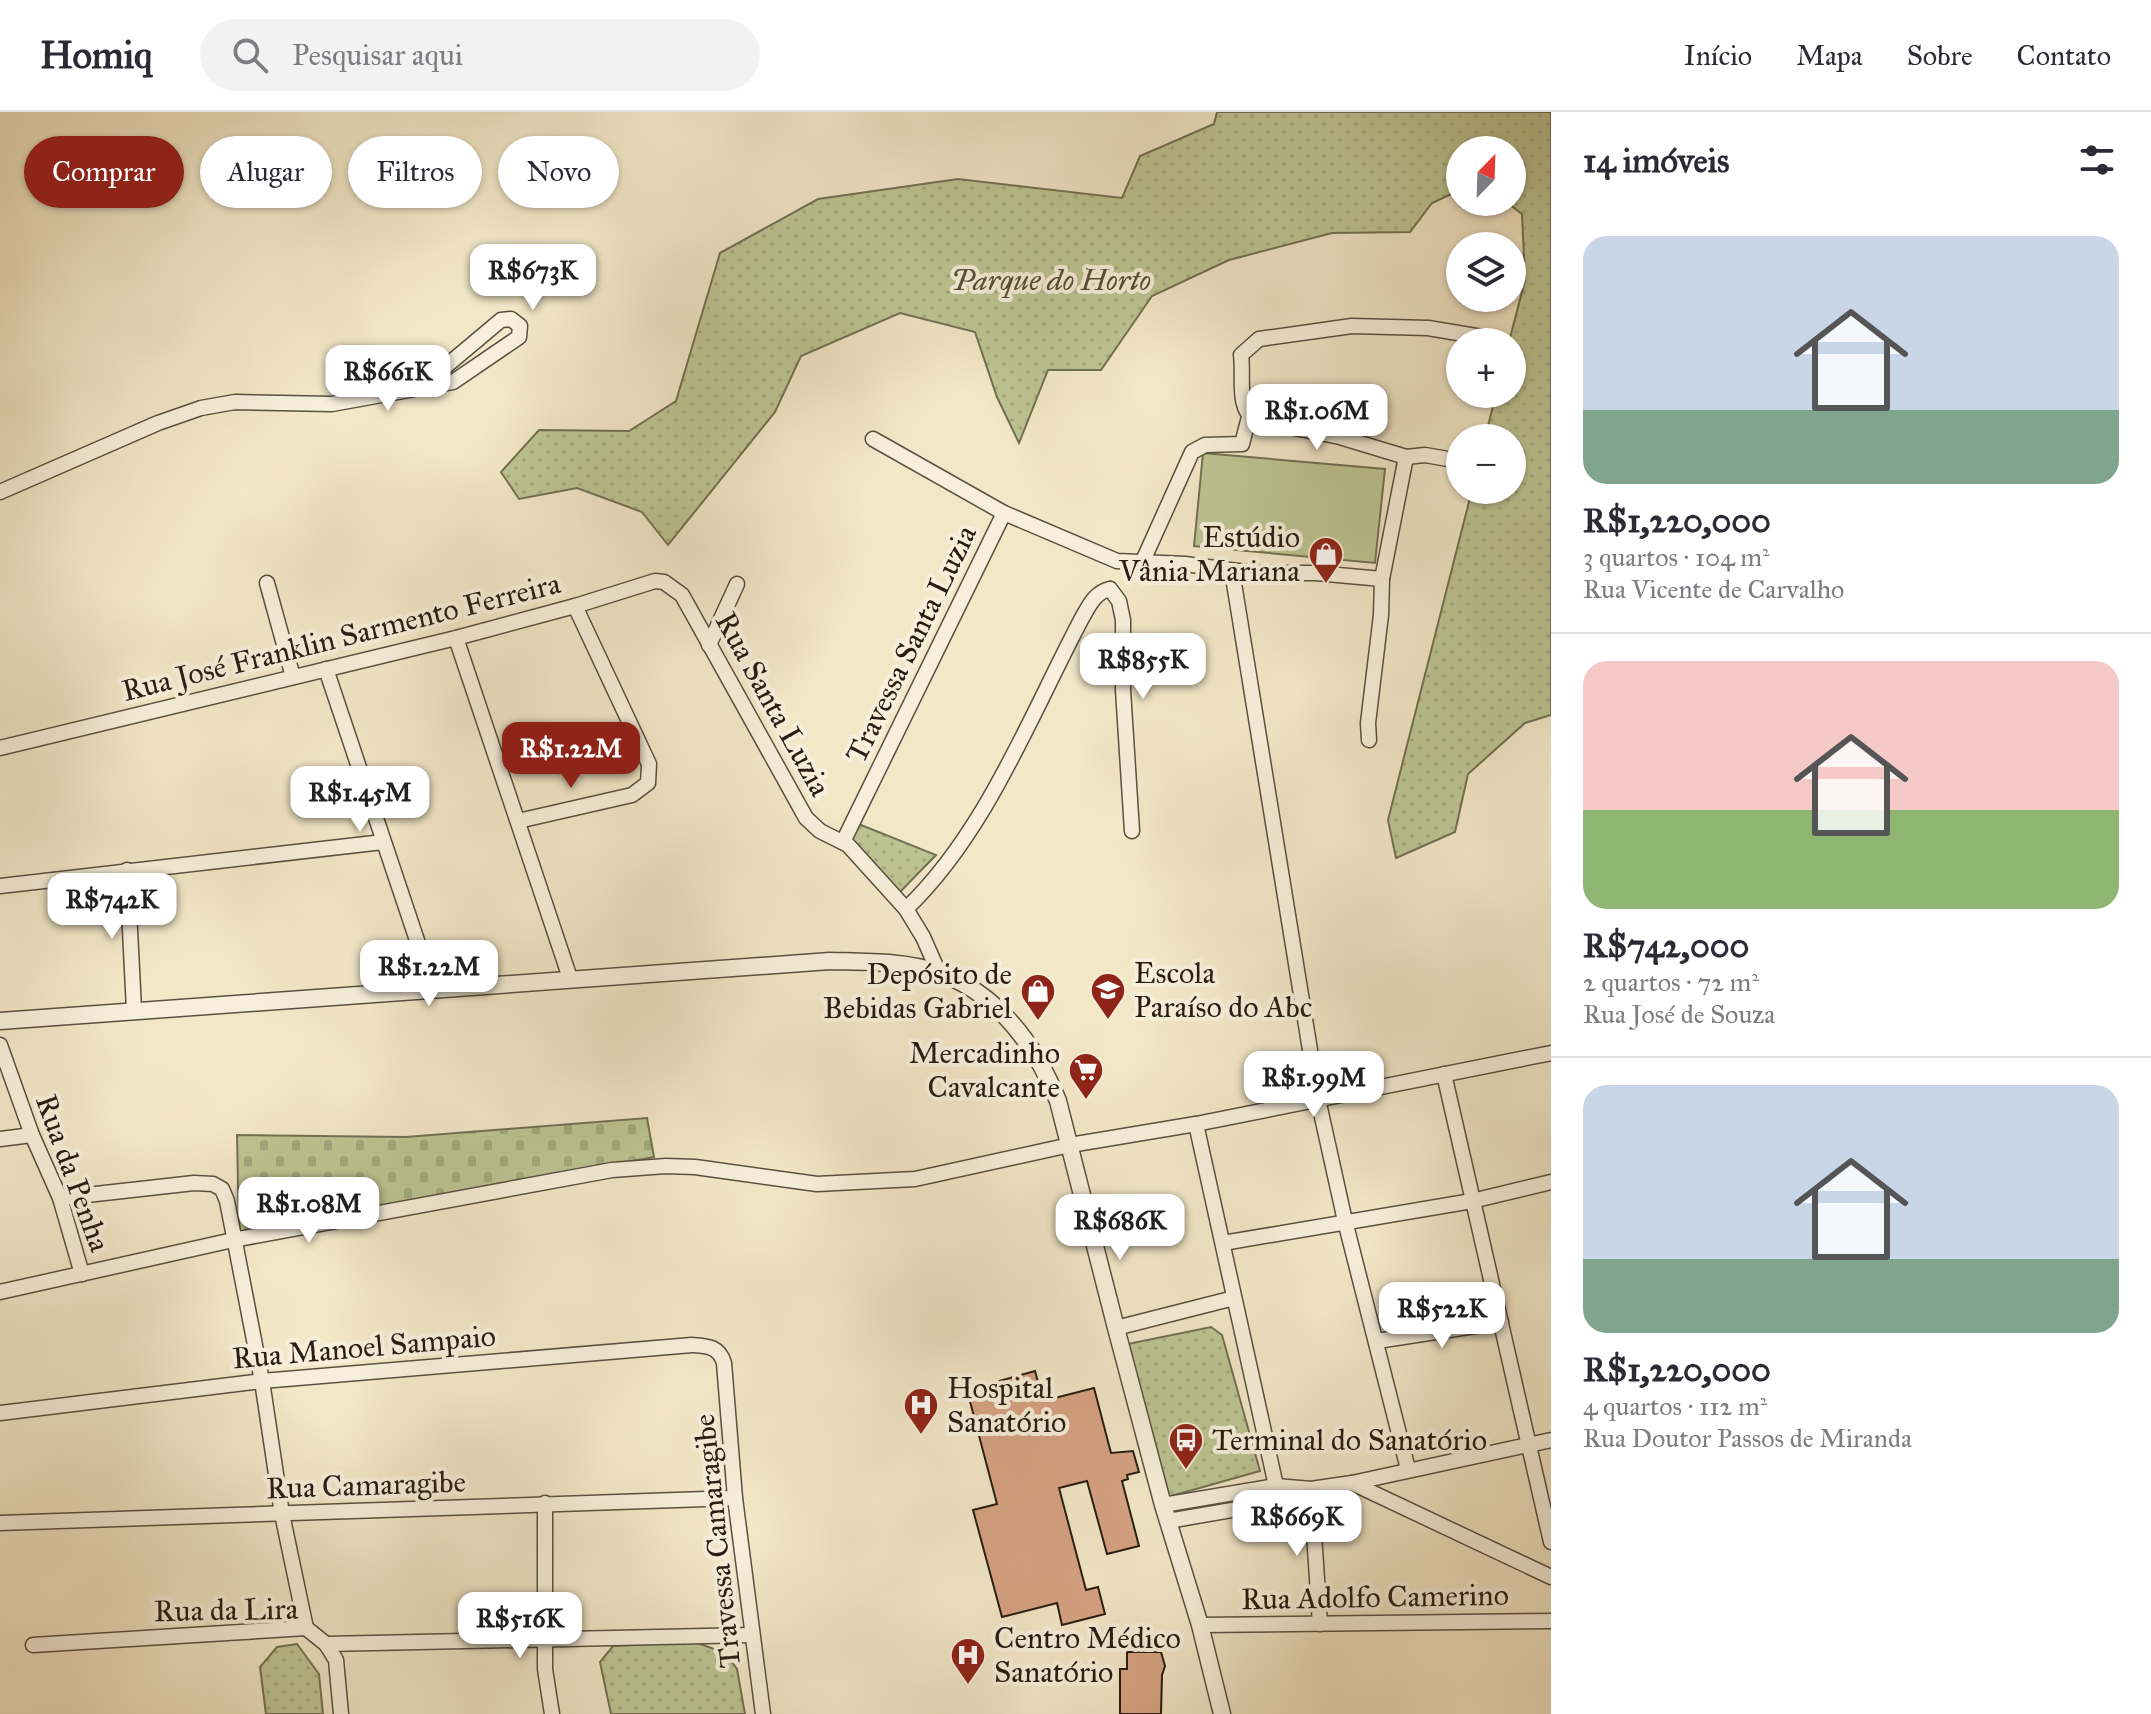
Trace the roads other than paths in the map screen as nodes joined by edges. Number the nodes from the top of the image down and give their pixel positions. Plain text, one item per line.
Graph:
1 (1446, 332) edge
2 (438, 384) junction
3 (1249, 417) junction
4 (873, 439) dead end
5 (1406, 457) junction
6 (1446, 459) edge
7 (0, 492) edge
8 (1004, 513) junction
9 (1117, 561) junction
10 (1142, 563) junction
11 (1232, 571) junction
12 (1382, 579) junction
13 (267, 583) dead end
14 (737, 584) dead end
15 (1110, 589) junction
16 (685, 601) joint
17 (575, 606) junction
18 (456, 638) junction
19 (709, 645) junction
20 (326, 669) junction
21 (293, 677) junction
22 (1369, 740) dead end
23 (0, 748) edge
24 (518, 821) junction
25 (1132, 831) dead end
26 (383, 842) junction
27 (843, 842) junction
28 (127, 870) junction
29 (0, 886) edge
30 (906, 909) junction
31 (939, 973) junction
32 (570, 978) junction
33 (433, 988) junction
34 (134, 1010) junction
35 (0, 1021) edge
36 (0, 1045) edge
37 (1551, 1053) edge
38 (1444, 1074) junction
39 (1318, 1099) junction
40 (1196, 1124) junction
41 (32, 1135) junction
42 (0, 1139) edge
43 (1070, 1145) junction
44 (1551, 1182) edge
45 (60, 1198) junction
46 (1472, 1201) junction
47 (1345, 1221) junction
48 (233, 1240) junction
49 (1223, 1243) junction
50 (82, 1274) junction
51 (0, 1292) edge
52 (1234, 1298) junction
53 (1501, 1322) junction
54 (1116, 1328) junction
55 (1377, 1341) junction
56 (724, 1363) joint
57 (262, 1381) junction
58 (0, 1413) edge
59 (1551, 1440) edge
60 (1529, 1444) junction
61 (1408, 1469) junction
62 (1352, 1483) junction
63 (1276, 1486) junction
64 (1311, 1489) junction
65 (735, 1498) junction
66 (545, 1503) junction
67 (1166, 1513) junction
68 (282, 1514) junction
69 (0, 1523) edge
70 (1551, 1542) edge
71 (1551, 1577) edge
72 (1551, 1621) edge
73 (1320, 1624) junction
74 (1200, 1625) junction
75 (306, 1628) junction
76 (752, 1635) junction
77 (544, 1640) junction
78 (326, 1644) junction
79 (33, 1645) dead end
80 (341, 1714) edge
81 (552, 1714) edge
82 (763, 1714) edge
83 (1222, 1714) edge

1 - 3 street
2 - 2 street
2 - 7 street
3 - 5 street
3 - 10 street
4 - 8 street
5 - 6 street
5 - 12 street
8 - 9 street
8 - 27 street, Travessa Santa Luzia
9 - 10 street
9 - 15 street
10 - 11 street
11 - 12 street
11 - 39 street
12 - 22 street
13 - 21 street
14 - 19 street
15 - 25 street
15 - 30 street
16 - 17 street, Rua José Franklin Sarmento Ferreira
16 - 19 street, Rua Santa Luzia
17 - 18 street, Rua José Franklin Sarmento Ferreira
17 - 24 street
18 - 20 street, Rua José Franklin Sarmento Ferreira
18 - 24 street
19 - 27 street, Rua Santa Luzia
20 - 21 street, Rua José Franklin Sarmento Ferreira
20 - 26 street
21 - 23 street, Rua José Franklin Sarmento Ferreira
24 - 32 street
26 - 28 street
26 - 33 street
27 - 30 street, Rua Santa Luzia
28 - 29 street
28 - 34 street
30 - 31 street, Rua Santa Luzia
31 - 32 street
31 - 43 street
32 - 33 street
33 - 34 street
34 - 35 street
36 - 41 street, Rua da Penha
37 - 38 street
38 - 39 street
38 - 46 street
39 - 40 street
39 - 47 street
40 - 43 street
40 - 49 street
41 - 42 street
41 - 45 street, Rua da Penha
43 - 48 street
43 - 54 street
44 - 46 street
45 - 48 street
45 - 50 street, Rua da Penha
46 - 47 street
46 - 53 street
47 - 49 street
47 - 55 street
48 - 50 street
48 - 57 street
49 - 52 street
50 - 51 street
52 - 54 street
52 - 63 street
53 - 55 street
53 - 60 street
54 - 67 street
55 - 61 street
56 - 57 street, Rua Manoel Sampaio
56 - 65 street, Travessa Camaragibe
57 - 58 street, Rua Manoel Sampaio
57 - 68 street
59 - 60 street
60 - 61 street
60 - 70 street
61 - 62 street
62 - 64 street
62 - 71 street
63 - 64 street
63 - 67 street
64 - 67 street
64 - 73 street
65 - 66 street, Rua Camaragibe
65 - 76 street, Travessa Camaragibe
66 - 68 street, Rua Camaragibe
66 - 77 street
67 - 74 street
68 - 69 street, Rua Camaragibe
68 - 75 street
72 - 73 street, Rua Adolfo Camerino
73 - 74 street, Rua Adolfo Camerino
74 - 83 street
75 - 78 street, Rua da Lira
75 - 79 street, Rua da Lira
76 - 77 street, Rua da Lira
76 - 82 street, Travessa Camaragibe
77 - 78 street, Rua da Lira
77 - 81 street
78 - 80 street

